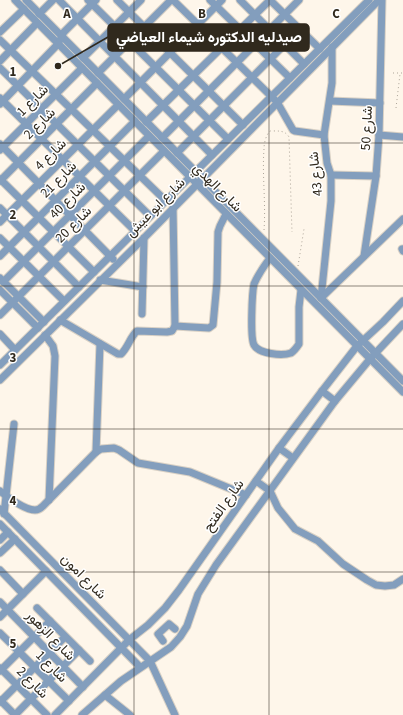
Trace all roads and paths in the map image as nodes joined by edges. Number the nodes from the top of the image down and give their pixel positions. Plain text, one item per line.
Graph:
1 (15, 0) edge
2 (26, 0) edge
3 (53, 0) edge
4 (59, 0) edge
5 (117, 0) edge
6 (141, 0) edge
7 (172, 0) edge
8 (210, 0) edge
9 (222, 0) edge
10 (240, 0) edge
11 (270, 0) edge
12 (299, 0) edge
13 (368, 0) edge
14 (379, 0) edge
15 (382, 0) edge
16 (92, 1) edge
17 (216, 6) junction
18 (24, 9) junction
19 (129, 12) junction
20 (39, 14) junction
21 (285, 14) junction
22 (255, 15) junction
23 (77, 19) junction
24 (37, 23) junction
25 (351, 23) junction
26 (198, 25) junction
27 (114, 26) junction
28 (144, 27) junction
29 (240, 29) junction
30 (300, 29) junction
31 (270, 30) junction
32 (0, 32) edge
33 (62, 37) junction
34 (0, 40) edge
35 (100, 41) junction
36 (130, 41) junction
37 (58, 44) junction
38 (255, 44) junction
39 (285, 44) junction
40 (332, 47) junction
41 (221, 48) junction
42 (320, 48) junction
43 (10, 50) junction
44 (170, 53) junction
45 (114, 56) junction
46 (83, 58) junction
47 (270, 59) junction
48 (0, 61) edge
49 (237, 63) junction
50 (304, 64) junction
51 (156, 67) junction
52 (0, 68) edge
53 (82, 68) junction
54 (32, 71) junction
55 (98, 73) junction
56 (393, 73) dead end
57 (403, 73) edge
58 (400, 74) junction
59 (193, 76) junction
60 (252, 78) junction
61 (290, 78) junction
62 (97, 83) junction
63 (140, 83) junction
64 (18, 86) junction
65 (179, 90) junction
66 (209, 91) junction
67 (56, 94) junction
68 (271, 97) junction
69 (1, 101) edge
70 (330, 101) junction
71 (121, 102) junction
72 (277, 102) junction
73 (380, 103) junction
74 (194, 105) junction
75 (163, 106) junction
76 (224, 106) junction
77 (396, 108) dead end
78 (41, 109) junction
79 (71, 109) junction
80 (209, 120) junction
81 (134, 121) junction
82 (179, 121) junction
83 (146, 122) junction
84 (26, 124) junction
85 (57, 124) junction
86 (243, 125) junction
87 (93, 130) junction
88 (324, 135) junction
89 (379, 135) junction
90 (149, 136) junction
91 (194, 136) junction
92 (403, 137) edge
93 (162, 138) junction
94 (42, 139) junction
95 (228, 139) junction
96 (78, 145) junction
97 (110, 146) junction
98 (1, 147) edge
99 (164, 151) junction
100 (177, 153) junction
101 (212, 155) junction
102 (63, 160) junction
103 (94, 161) junction
104 (124, 161) junction
105 (18, 163) junction
106 (196, 172) junction
107 (331, 175) junction
108 (80, 176) junction
109 (109, 176) junction
110 (140, 176) junction
111 (376, 176) junction
112 (190, 177) junction
113 (202, 178) junction
114 (0, 180) edge
115 (39, 183) junction
116 (196, 184) junction
117 (94, 191) junction
118 (124, 191) junction
119 (22, 200) junction
120 (55, 200) junction
121 (166, 201) junction
122 (110, 206) junction
123 (173, 207) junction
124 (0, 208) edge
125 (226, 214) junction
126 (7, 215) junction
127 (70, 215) junction
128 (150, 216) junction
129 (38, 217) junction
130 (403, 219) edge
131 (0, 222) edge
132 (304, 229) dead end
133 (85, 230) junction
134 (135, 231) junction
135 (24, 232) junction
136 (53, 232) junction
137 (292, 232) dead end
138 (0, 238) edge
139 (144, 238) junction
140 (263, 239) junction
141 (38, 246) junction
142 (9, 247) junction
143 (68, 247) junction
144 (0, 256) edge
145 (110, 256) junction
146 (364, 256) junction
147 (270, 258) junction
148 (24, 261) junction
149 (54, 262) junction
150 (117, 263) junction
151 (94, 272) junction
152 (297, 273) junction
153 (39, 276) junction
154 (2, 280) edge
155 (100, 280) junction
156 (79, 287) junction
157 (143, 287) junction
158 (0, 290) edge
159 (301, 290) junction
160 (19, 297) junction
161 (322, 298) junction
162 (64, 301) junction
163 (403, 301) edge
164 (13, 303) junction
165 (142, 314) dead end
166 (0, 315) edge
167 (60, 320) junction
168 (45, 321) junction
169 (403, 324) edge
170 (175, 326) junction
171 (53, 327) junction
172 (38, 328) junction
173 (0, 334) edge
174 (45, 335) junction
175 (363, 340) junction
176 (100, 344) junction
177 (357, 346) junction
178 (15, 350) junction
179 (376, 353) junction
180 (370, 359) junction
181 (0, 365) edge
182 (0, 380) edge
183 (403, 380) edge
184 (322, 391) junction
185 (403, 392) edge
186 (335, 401) junction
187 (14, 424) dead end
188 (279, 448) junction
189 (96, 452) junction
190 (293, 458) junction
191 (256, 481) junction
192 (0, 491) edge
193 (270, 491) junction
194 (246, 495) junction
195 (6, 496) junction
196 (49, 500) junction
197 (2, 512) edge
198 (0, 524) edge
199 (8, 532) junction
200 (15, 539) junction
201 (0, 540) edge
202 (0, 554) edge
203 (0, 570) edge
204 (46, 571) junction
205 (403, 579) edge
206 (23, 594) junction
207 (0, 602) edge
208 (37, 608) dead end
209 (8, 610) junction
210 (0, 617) edge
211 (154, 619) junction
212 (50, 621) junction
213 (163, 629) junction
214 (175, 629) dead end
215 (0, 633) edge
216 (34, 637) junction
217 (65, 637) junction
218 (129, 640) junction
219 (163, 641) dead end
220 (121, 648) junction
221 (79, 650) junction
222 (19, 652) junction
223 (50, 652) junction
224 (150, 661) junction
225 (90, 662) dead end
226 (63, 666) junction
227 (34, 667) junction
228 (140, 668) junction
229 (0, 669) edge
230 (48, 681) junction
231 (17, 685) junction
232 (84, 687) junction
233 (105, 695) junction
234 (31, 699) junction
235 (0, 701) edge
236 (69, 701) junction
237 (15, 715) edge
238 (46, 715) edge
239 (55, 715) edge
240 (82, 715) edge
241 (130, 715) edge
242 (175, 715) edge

1 - 18 street, شارع الهدي
2 - 20 street, شارع الهدي
3 - 20 street
4 - 23 street
5 - 19 street
6 - 19 street
7 - 26 street
7 - 28 street
8 - 17 street
9 - 17 street, شارع 4
10 - 22 street
11 - 21 street
11 - 22 street
12 - 21 street
13 - 25 street, شارع ابو عيش
14 - 25 street, شارع ابو عيش
15 - 73 street, شارع 50
16 - 23 street
16 - 27 street
17 - 26 street, شارع 4
17 - 29 street
18 - 24 street, شارع الهدي
18 - 32 street
19 - 27 street
19 - 28 street
20 - 33 street, شارع الهدي
21 - 30 street
21 - 31 street
22 - 29 street
22 - 31 street
23 - 33 street
23 - 35 street
24 - 37 street, شارع الهدي
24 - 43 street
25 - 40 street, شارع ابو عيش
25 - 42 street, شارع ابو عيش
26 - 41 street
26 - 44 street, شارع 4
27 - 35 street
27 - 36 street
28 - 36 street
28 - 44 street
29 - 38 street
29 - 41 street
30 - 39 street
30 - 42 street
31 - 38 street
31 - 39 street
33 - 37 street
33 - 46 street, شارع الهدي
34 - 43 street
35 - 45 street
35 - 46 street
36 - 45 street
36 - 51 street
37 - 53 street, شارع الهدي
37 - 54 street
38 - 47 street
38 - 49 street
39 - 47 street
39 - 50 street
40 - 70 street, شارع 43
40 - 72 street, شارع ابو عيش
41 - 49 street
41 - 59 street
42 - 50 street, شارع ابو عيش
43 - 48 street
43 - 54 street
44 - 51 street, شارع 4
44 - 59 street
45 - 55 street
45 - 63 street
46 - 55 street, شارع الهدي
47 - 60 street
47 - 61 street
49 - 60 street
49 - 66 street
50 - 61 street, شارع ابو عيش
51 - 63 street, شارع 4
51 - 65 street
52 - 64 street
53 - 62 street, شارع الهدي
53 - 67 street, شارع 1
54 - 64 street
54 - 67 street
55 - 71 street, شارع الهدي
56 - 58 path
57 - 58 path
58 - 77 path
59 - 65 street
59 - 66 street
60 - 68 street
60 - 76 street
61 - 68 street, شارع ابو عيش
62 - 71 street, شارع الهدي
62 - 79 street, شارع 2
63 - 71 street, شارع 4
63 - 75 street
64 - 69 street
64 - 78 street
65 - 74 street
65 - 75 street
66 - 74 street
66 - 76 street
67 - 78 street, شارع 1
67 - 79 street
68 - 72 street
68 - 86 street, شارع ابو عيش
69 - 84 street
70 - 73 street
70 - 88 street, شارع 43
71 - 81 street, شارع الهدي
71 - 83 street, شارع الهدي
71 - 87 street, شارع 4
72 - 88 street
72 - 113 street, شارع ابو عيش
73 - 89 street, شارع 50
74 - 80 street
74 - 82 street
75 - 82 street
75 - 83 street
76 - 80 street
76 - 86 street
78 - 84 street, شارع 1
78 - 85 street
79 - 85 street, شارع 2
79 - 87 street
80 - 91 street
80 - 95 street
81 - 90 street, شارع الهدي
81 - 97 street, شارع 21
82 - 91 street
82 - 93 street
83 - 93 street, شارع الهدي
84 - 94 street
84 - 98 street, شارع 1
85 - 94 street, شارع 2
85 - 96 street
86 - 95 street, شارع ابو عيش
87 - 96 street, شارع 4
87 - 97 street
88 - 107 street, شارع 43
89 - 92 street
89 - 111 street, شارع 50
90 - 99 street, شارع الهدي
90 - 104 street, شارع 40
91 - 100 street
91 - 101 street
93 - 100 street, شارع الهدي
94 - 102 street
94 - 105 street, شارع 2
95 - 101 street, شارع ابو عيش
96 - 102 street, شارع 4
96 - 103 street
97 - 103 street, شارع 21
97 - 104 street
98 - 105 street
99 - 110 street, شارع 20
99 - 112 street, شارع الهدي
100 - 106 street, شارع الهدي
101 - 106 street, شارع ابو عيش
102 - 108 street
102 - 115 street, شارع 4
103 - 108 street, شارع 21
103 - 109 street
104 - 109 street, شارع 40
104 - 110 street
105 - 114 street, شارع 2
105 - 115 street
106 - 112 street, شارع ابو عيش
106 - 113 street, شارع الهدي
107 - 111 street
107 - 161 street, شارع 43
108 - 117 street
108 - 120 street, شارع 21
109 - 117 street, شارع 40
109 - 118 street
110 - 118 street, شارع 20
110 - 121 street
111 - 146 street, شارع 50
112 - 116 street, شارع الهدي
112 - 121 street, شارع ابو عيش
113 - 116 street, شارع ابو عيش
113 - 140 street, شارع الهدي
114 - 119 street
115 - 119 street, شارع 4
115 - 120 street
116 - 123 street, شارع ابو عيش
116 - 125 street, شارع الهدي
117 - 122 street
117 - 127 street, شارع 40
118 - 122 street, شارع 20
118 - 128 street
119 - 126 street, شارع 4
119 - 129 street
120 - 127 street
120 - 129 street, شارع 21
121 - 128 street, شارع ابو عيش
122 - 133 street, شارع 20
122 - 134 street
123 - 139 street, شارع ابو عيش
123 - 170 street
124 - 126 street
125 - 147 street, شارع الهدي
125 - 170 street
126 - 131 street, شارع 4
126 - 135 street
127 - 133 street
127 - 136 street, شارع 40
128 - 134 street, شارع ابو عيش
129 - 135 street, شارع 21
129 - 136 street
130 - 146 street
132 - 152 path
133 - 143 street, شارع 20
133 - 145 street
134 - 145 street, شارع ابو عيش
135 - 141 street
135 - 142 street, شارع 21
136 - 141 street, شارع 40
136 - 143 street
137 - 140 path
138 - 142 street
139 - 150 street, شارع ابو عيش
139 - 157 street
140 - 152 street, شارع الهدي
141 - 148 street, شارع 40
141 - 149 street
142 - 144 street, شارع 21
142 - 148 street
143 - 149 street, شارع 20
143 - 151 street
145 - 150 street
145 - 151 street, شارع ابو عيش
146 - 161 street
147 - 159 street, شارع الهدي
147 - 159 street
148 - 153 street
148 - 154 street, شارع 40
149 - 153 street, شارع 20
149 - 156 street
150 - 155 street, شارع ابو عيش
151 - 156 street, شارع ابو عيش
152 - 161 street, شارع الهدي
153 - 160 street, شارع 20
153 - 162 street
154 - 160 street
155 - 157 street
155 - 167 street, شارع ابو عيش
156 - 162 street, شارع ابو عيش
157 - 165 street
158 - 164 street
159 - 177 street, شارع الهدي
160 - 164 street, شارع 20
160 - 168 street
161 - 175 street, شارع الهدي
162 - 168 street, شارع ابو عيش
163 - 175 street, شارع الفتح
164 - 166 street, شارع 20
164 - 172 street
167 - 171 street, شارع ابو عيش
167 - 176 street
168 - 171 street
168 - 172 street, شارع ابو عيش
169 - 179 street, شارع الفتح
170 - 176 street
171 - 174 street, شارع ابو عيش
172 - 178 street, شارع ابو عيش
173 - 178 street
174 - 182 street, شارع ابو عيش
174 - 196 street
175 - 177 street, شارع الفتح
175 - 179 street, شارع الهدي
176 - 189 street
177 - 180 street, شارع الهدي
177 - 184 street, شارع الفتح
178 - 181 street, شارع ابو عيش
179 - 180 street, شارع الفتح
179 - 183 street, شارع الهدي
180 - 185 street, شارع الهدي
180 - 186 street, شارع الفتح
184 - 186 street
184 - 188 street, شارع الفتح
186 - 190 street, شارع الفتح
187 - 195 street
188 - 190 street
188 - 191 street, شارع الفتح
189 - 194 street
189 - 196 street
190 - 193 street, شارع الفتح
191 - 193 street
191 - 194 street, شارع الفتح
192 - 195 street
193 - 205 street
193 - 224 street, شارع الفتح
194 - 211 street, شارع الفتح
195 - 196 street
195 - 197 street
197 - 218 street, شارع امون
198 - 199 street, شارع امون
199 - 200 street, شارع امون
199 - 201 street
200 - 202 street
200 - 204 street, شارع امون
203 - 206 street
204 - 206 street
204 - 220 street, شارع امون
206 - 209 street
207 - 209 street, شارع الزهور
208 - 212 street
209 - 210 street
209 - 216 street, شارع الزهور
211 - 213 street
211 - 218 street, شارع الفتح
212 - 216 street
212 - 217 street
213 - 214 street
213 - 219 street
215 - 222 street, شارع 1
216 - 222 street
216 - 223 street, شارع الزهور
217 - 221 street
217 - 223 street
218 - 220 street, شارع الفتح
218 - 224 street, شارع امون
220 - 228 street, شارع امون
220 - 232 street, شارع الفتح
221 - 225 street
221 - 226 street
222 - 227 street, شارع 1
222 - 229 street
223 - 226 street, شارع الزهور
223 - 227 street
224 - 228 street, شارع الفتح
224 - 242 street
226 - 230 street
226 - 232 street, شارع الزهور
227 - 230 street, شارع 1
227 - 231 street
228 - 233 street, شارع الفتح
229 - 231 street, شارع 2
230 - 234 street
230 - 236 street, شارع 1
231 - 234 street, شارع 2
231 - 235 street
232 - 236 street, شارع الفتح
233 - 240 street, شارع الفتح
233 - 241 street
234 - 237 street
234 - 238 street, شارع 2
235 - 237 street
236 - 239 street, شارع الفتح

